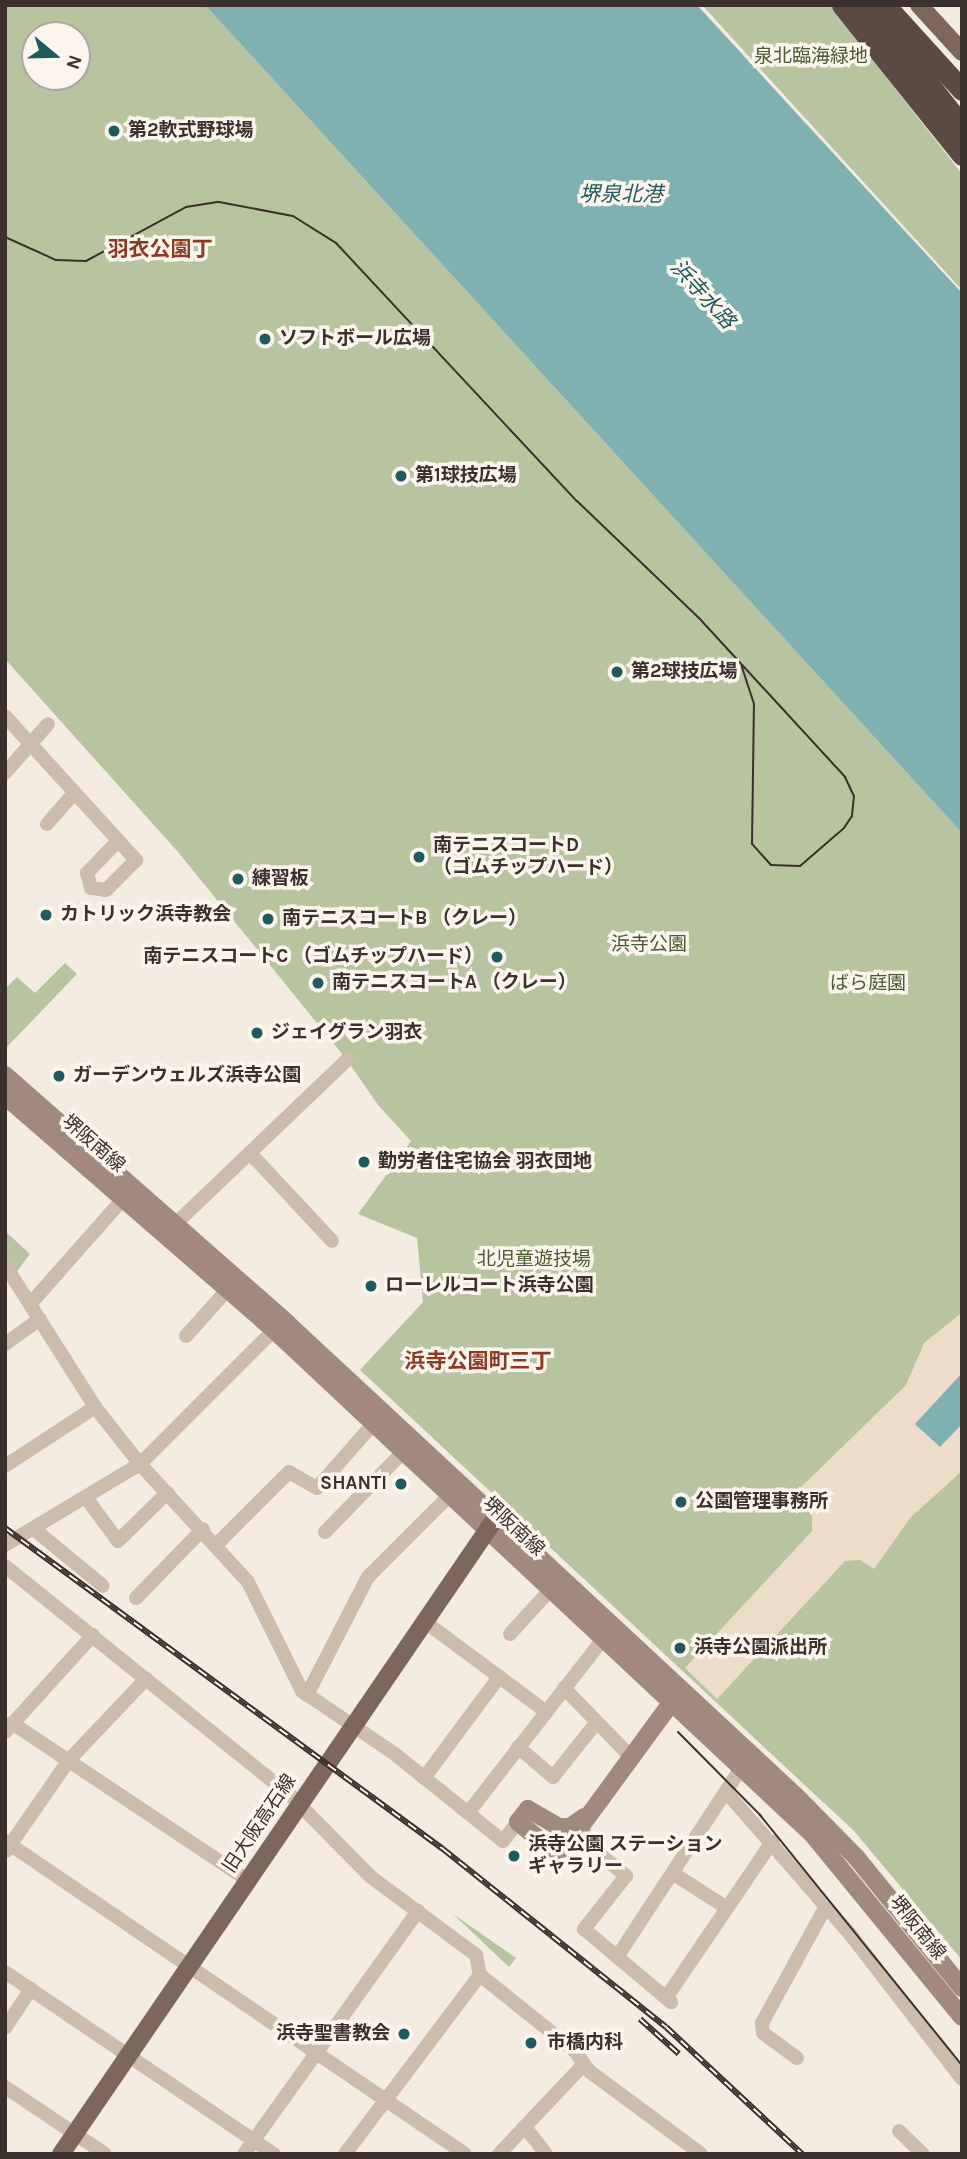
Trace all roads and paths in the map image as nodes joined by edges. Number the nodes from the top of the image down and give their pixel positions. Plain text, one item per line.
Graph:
1 (842, 5) edge
2 (854, 5) edge
3 (867, 5) edge
4 (885, 5) edge
5 (919, 5) edge
6 (962, 52) edge
7 (962, 90) edge
8 (962, 124) edge
9 (962, 155) edge
10 (5, 716) edge
11 (48, 724) dead end
12 (30, 744) junction
13 (5, 774) edge
14 (74, 793) junction
15 (47, 824) dead end
16 (117, 842) dead end
17 (348, 1060) dead end
18 (5, 1075) edge
19 (5, 1096) edge
20 (250, 1153) junction
21 (124, 1198) junction
22 (170, 1229) junction
23 (332, 1241) dead end
24 (5, 1265) edge
25 (228, 1289) junction
26 (31, 1303) junction
27 (40, 1319) junction
28 (274, 1330) junction
29 (186, 1336) dead end
30 (5, 1344) edge
31 (95, 1407) junction
32 (373, 1424) junction
33 (408, 1447) junction
34 (140, 1464) junction
35 (5, 1466) edge
36 (167, 1493) junction
37 (449, 1496) junction
38 (87, 1499) junction
39 (490, 1524) junction
40 (34, 1529) junction
41 (203, 1529) junction
42 (326, 1532) dead end
43 (217, 1544) junction
44 (5, 1545) edge
45 (5, 1566) edge
46 (103, 1587) dead end
47 (550, 1590) junction
48 (136, 1598) dead end
49 (424, 1620) junction
50 (510, 1634) dead end
51 (93, 1635) junction
52 (603, 1639) junction
53 (499, 1677) junction
54 (146, 1679) junction
55 (564, 1688) junction
56 (307, 1695) junction
57 (675, 1697) junction
58 (545, 1711) junction
59 (597, 1723) junction
60 (352, 1726) junction
61 (8, 1728) edge
62 (517, 1747) junction
63 (630, 1756) junction
64 (69, 1760) junction
65 (741, 1768) junction
66 (424, 1778) junction
67 (727, 1793) junction
68 (299, 1802) junction
69 (468, 1813) junction
70 (584, 1817) junction
71 (518, 1822) joint
72 (772, 1842) junction
73 (7, 1846) edge
74 (674, 1874) junction
75 (247, 1880) junction
76 (826, 1906) junction
77 (727, 1908) junction
78 (418, 1911) junction
79 (617, 1957) junction
80 (188, 1965) junction
81 (5, 1972) edge
82 (480, 1975) junction
83 (962, 1988) edge
84 (31, 1989) junction
85 (962, 2017) edge
86 (5, 2028) edge
87 (315, 2052) junction
88 (128, 2055) junction
89 (797, 2058) dead end
90 (584, 2064) junction
91 (962, 2079) edge
92 (5, 2087) edge
93 (384, 2099) junction
94 (525, 2127) junction
95 (898, 2131) dead end
96 (76, 2133) junction
97 (254, 2140) junction
98 (61, 2154) edge
99 (105, 2154) edge
100 (244, 2154) edge
101 (274, 2154) edge
102 (345, 2154) edge
103 (465, 2154) edge
104 (499, 2154) edge
105 (547, 2154) edge
106 (701, 2154) edge
107 (923, 2154) edge

1 - 9 highway
2 - 8 main road
3 - 8 highway, bridge
4 - 7 highway
5 - 6 main road
10 - 12 street
11 - 12 street
12 - 13 street
12 - 14 street
14 - 15 street
14 - 16 street
17 - 20 street
18 - 22 main road, 堺阪南線
19 - 21 main road, 堺阪南線
20 - 22 street
20 - 23 street
21 - 22 main road, 堺阪南線
21 - 26 street
22 - 25 main road, 堺阪南線
22 - 33 main road, 堺阪南線
24 - 26 street
25 - 28 main road, 堺阪南線
25 - 29 street
26 - 27 street
27 - 30 street
27 - 31 street
28 - 32 main road, 堺阪南線
28 - 34 street
31 - 34 street
31 - 35 street
32 - 33 main road, 堺阪南線
32 - 43 street
33 - 37 main road, 堺阪南線
33 - 39 main road, 堺阪南線
33 - 42 street
34 - 36 street
34 - 38 street
36 - 38 street
36 - 41 street
37 - 39 main road, 堺阪南線
37 - 56 street
38 - 40 street
39 - 47 main road, 堺阪南線
39 - 49 main road, 旧大阪高石線
39 - 57 main road, 堺阪南線
40 - 44 street
40 - 46 street
41 - 43 street
41 - 48 street
43 - 56 street
45 - 51 street
47 - 50 street
47 - 52 main road, 堺阪南線
49 - 53 street
49 - 60 main road, 旧大阪高石線
51 - 54 street
51 - 61 street
52 - 55 street
52 - 57 main road, 堺阪南線
53 - 58 street
53 - 66 street
54 - 64 street
54 - 68 street
55 - 58 street
55 - 59 street
56 - 60 street
57 - 63 main road
57 - 65 main road, 堺阪南線
57 - 83 main road, 堺阪南線
58 - 62 street
59 - 62 street
59 - 63 street
60 - 66 street
60 - 68 main road, 旧大阪高石線
61 - 64 street
62 - 69 street
63 - 70 main road
64 - 73 street
64 - 75 street
65 - 67 street
65 - 85 main road, 堺阪南線
66 - 69 street
67 - 72 street
67 - 74 street
68 - 75 main road, 旧大阪高石線
68 - 78 street
69 - 71 street
70 - 71 main road
70 - 79 street
72 - 76 street
72 - 77 street
73 - 80 street
74 - 77 street
74 - 79 street
75 - 80 main road, 旧大阪高石線
76 - 89 street
76 - 91 street
77 - 79 street
78 - 82 street
78 - 87 street
80 - 87 street
80 - 88 main road, 旧大阪高石線
81 - 84 street
82 - 90 street
82 - 93 street
84 - 86 street
84 - 88 street
87 - 93 street
87 - 97 street
88 - 96 main road, 旧大阪高石線
88 - 97 street
90 - 94 street
90 - 106 street
92 - 96 street
93 - 102 street
93 - 103 street
94 - 104 street
94 - 105 street
95 - 107 street
96 - 98 main road, 旧大阪高石線
96 - 99 street
97 - 100 street
97 - 101 street

